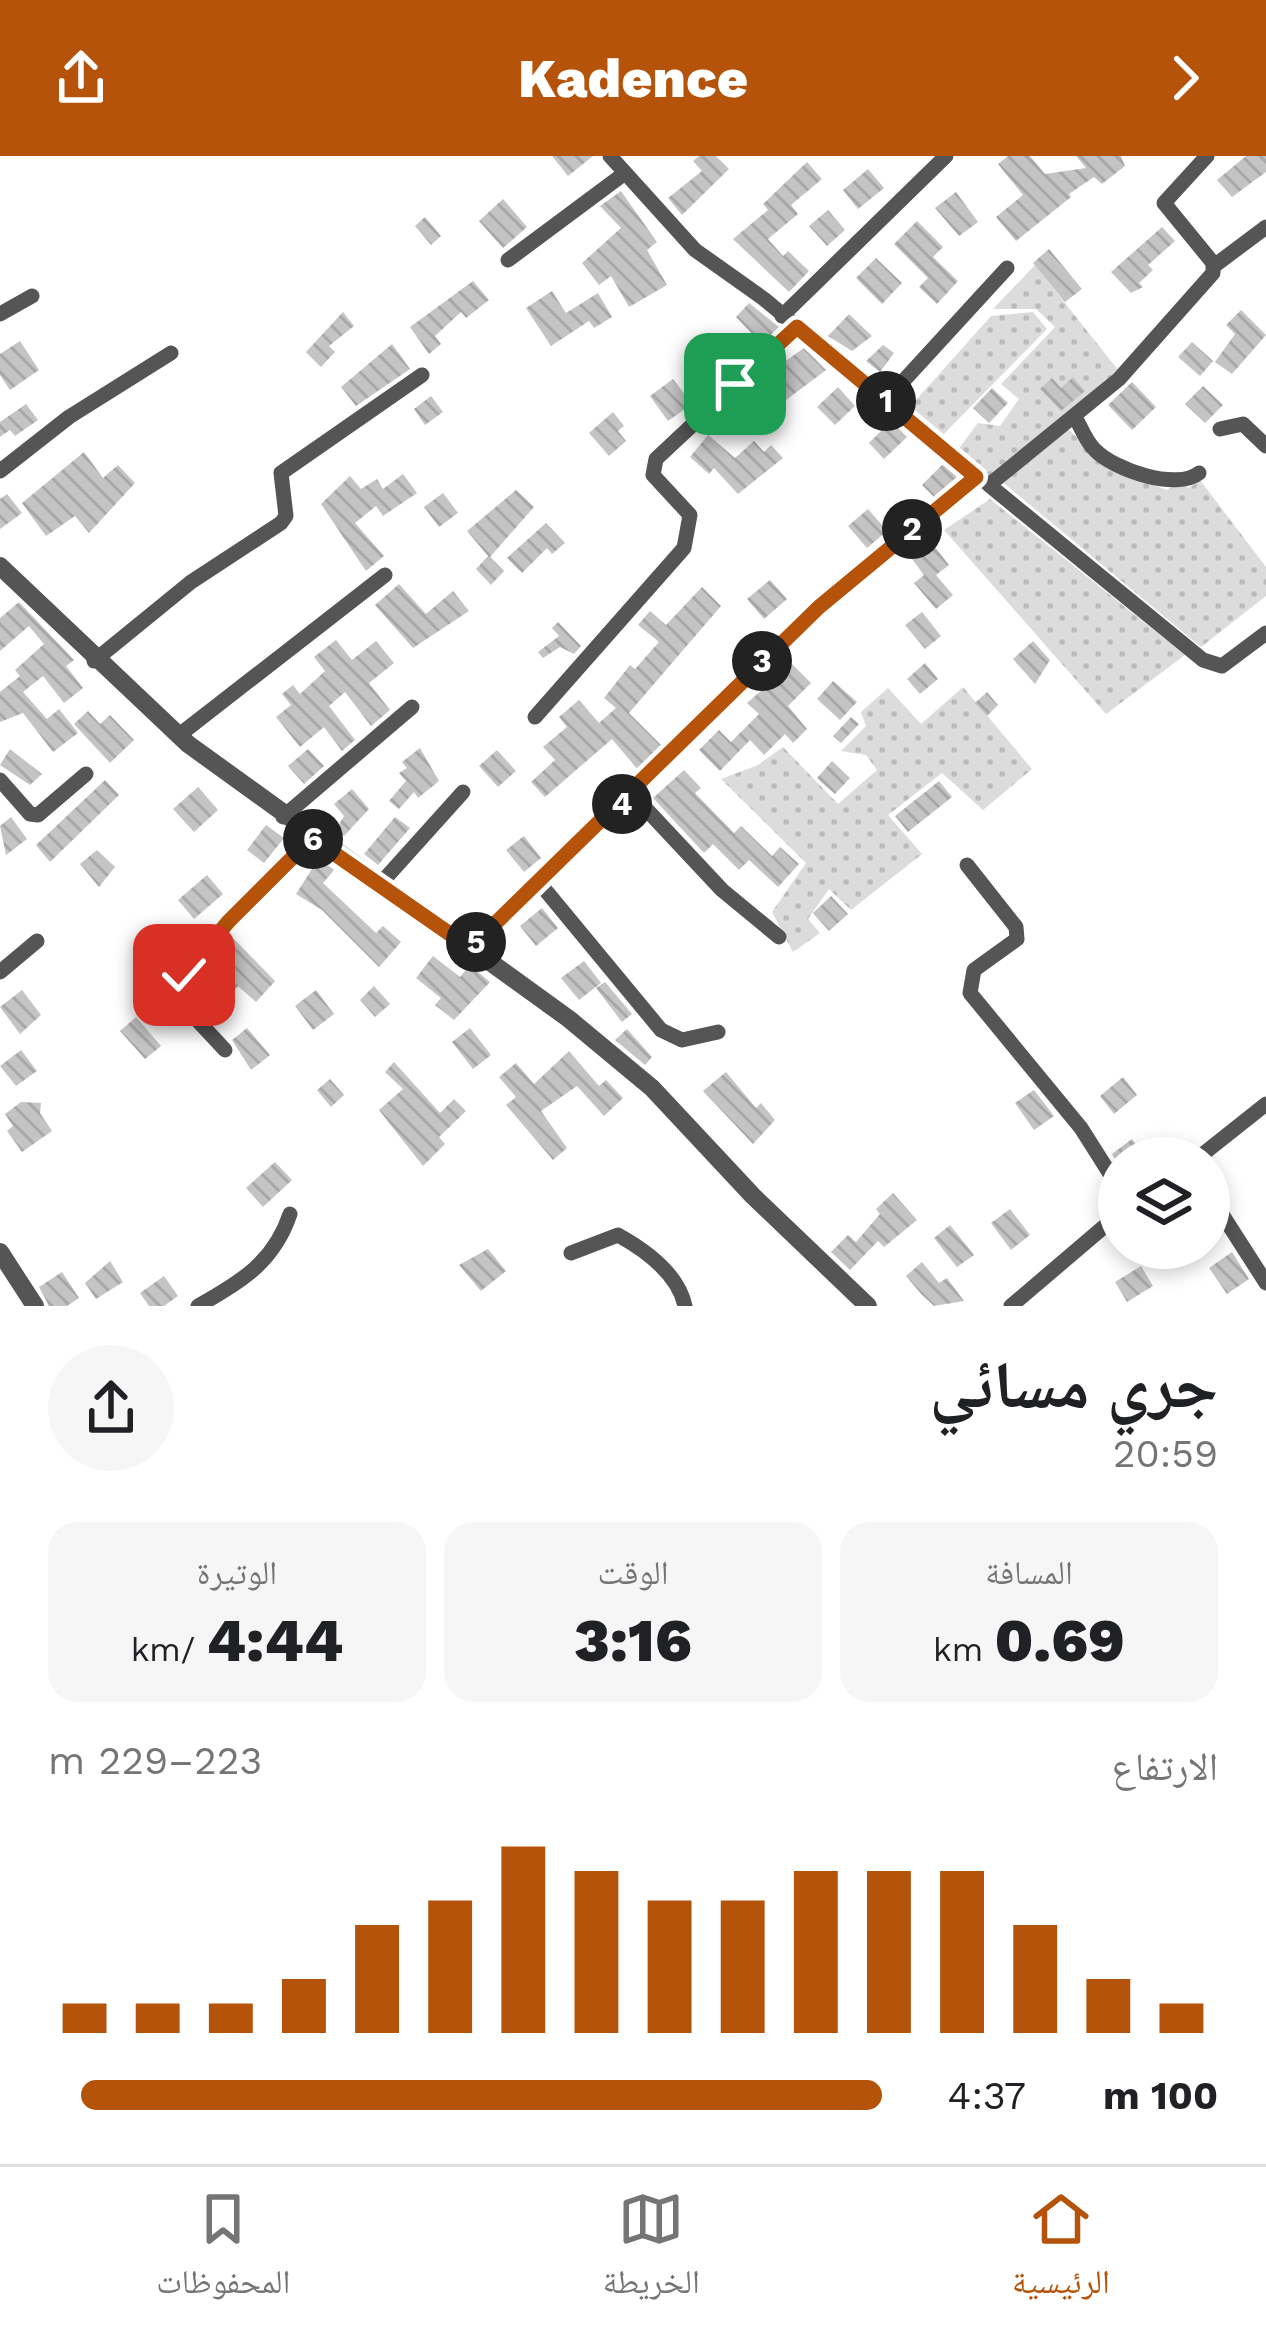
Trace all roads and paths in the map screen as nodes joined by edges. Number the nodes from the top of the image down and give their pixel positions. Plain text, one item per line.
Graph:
1 (610, 156) edge
2 (946, 156) edge
3 (1208, 156) edge
4 (625, 173) junction
5 (1266, 227) edge
6 (508, 260) dead end
7 (1214, 266) junction
8 (1007, 268) dead end
9 (32, 296) dead end
10 (0, 314) edge
11 (782, 316) junction
12 (797, 327) junction
13 (171, 353) dead end
14 (422, 375) dead end
15 (885, 401) junction
16 (1075, 418) junction
17 (1220, 430) dead end
18 (1266, 446) edge
19 (0, 471) edge
20 (1198, 473) dead end
21 (982, 481) junction
22 (0, 566) edge
23 (385, 575) dead end
24 (1266, 633) edge
25 (94, 661) junction
26 (412, 707) dead end
27 (536, 717) dead end
28 (178, 736) junction
29 (86, 774) dead end
30 (0, 780) edge
31 (463, 792) dead end
32 (632, 795) junction
33 (283, 818) junction
34 (312, 838) junction
35 (967, 865) dead end
36 (537, 880) junction
37 (382, 882) junction
38 (779, 937) dead end
39 (37, 941) dead end
40 (470, 948) junction
41 (0, 972) edge
42 (718, 1031) dead end
43 (225, 1050) dead end
44 (1266, 1104) edge
45 (1224, 1137) edge
46 (1098, 1155) edge
47 (290, 1214) dead end
48 (1230, 1227) edge
49 (1098, 1232) edge
50 (0, 1252) edge
51 (571, 1253) dead end
52 (1266, 1283) edge
53 (35, 1306) edge
54 (199, 1306) edge
55 (685, 1306) edge
56 (868, 1306) edge
57 (1011, 1306) edge

1 - 4 street
2 - 11 street
3 - 7 street
4 - 6 street
4 - 11 street
5 - 7 street
7 - 16 street
8 - 15 street
9 - 10 street
11 - 12 street
12 - 15 street
12 - 27 street
13 - 19 street
14 - 25 street
15 - 21 street
16 - 20 street
16 - 21 street
17 - 18 street
21 - 24 street
21 - 32 street
22 - 25 street
23 - 28 street
25 - 28 street
26 - 33 street
28 - 33 street
29 - 30 street
31 - 37 street
32 - 36 street
32 - 38 street
33 - 34 street
34 - 37 street
34 - 43 street
35 - 46 street
36 - 40 street
36 - 42 street
37 - 40 street
39 - 41 street
40 - 56 street
44 - 45 street
47 - 54 street
48 - 52 street
49 - 57 street
50 - 53 street
51 - 55 street

